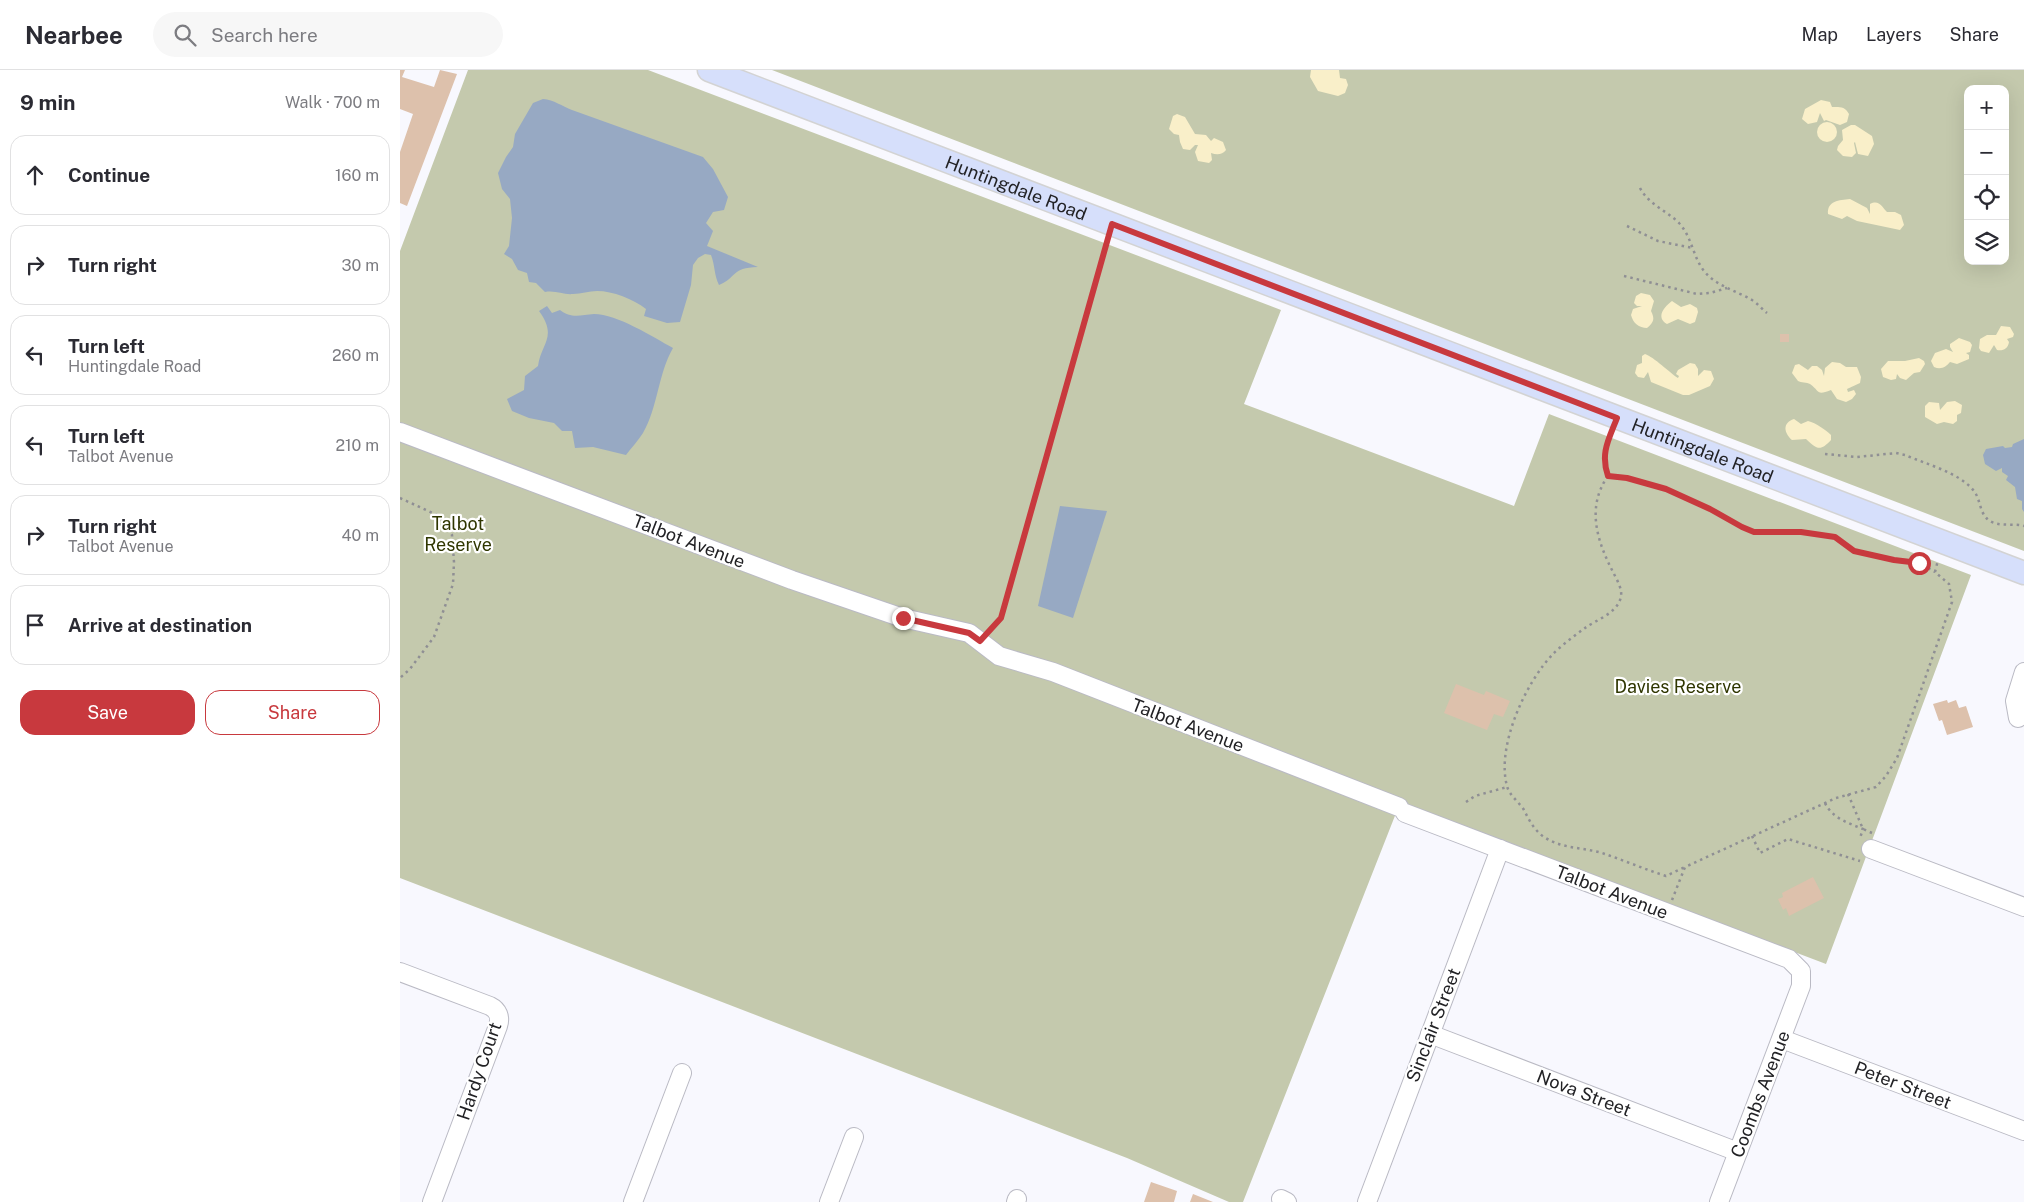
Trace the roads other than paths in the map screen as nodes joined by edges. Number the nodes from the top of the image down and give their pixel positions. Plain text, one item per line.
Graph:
1 (709, 70) edge
2 (400, 432) edge
3 (2024, 573) edge
4 (2024, 672) edge
5 (2018, 718) dead end
6 (1500, 849) junction
7 (1871, 849) road end
8 (2024, 907) edge
9 (400, 972) edge
10 (1801, 986) joint
11 (1430, 1034) junction
12 (1782, 1039) junction
13 (682, 1074) dead end
14 (2024, 1131) edge
15 (854, 1137) dead end
16 (1738, 1152) junction
17 (432, 1202) edge
18 (633, 1202) edge
19 (829, 1202) edge
20 (1367, 1202) edge
21 (1719, 1202) edge

1 - 3 main road, Huntingdale Road
2 - 6 street, Talbot Avenue
4 - 5 street
6 - 10 street, Talbot Avenue
6 - 11 street, Sinclair Street
7 - 8 street
9 - 17 street, Hardy Court
10 - 12 street, Coombs Avenue
11 - 16 street, Nova Street
11 - 20 street, Sinclair Street
12 - 14 street, Peter Street
12 - 16 street, Coombs Avenue
13 - 18 street
15 - 19 street
16 - 21 street, Coombs Avenue

